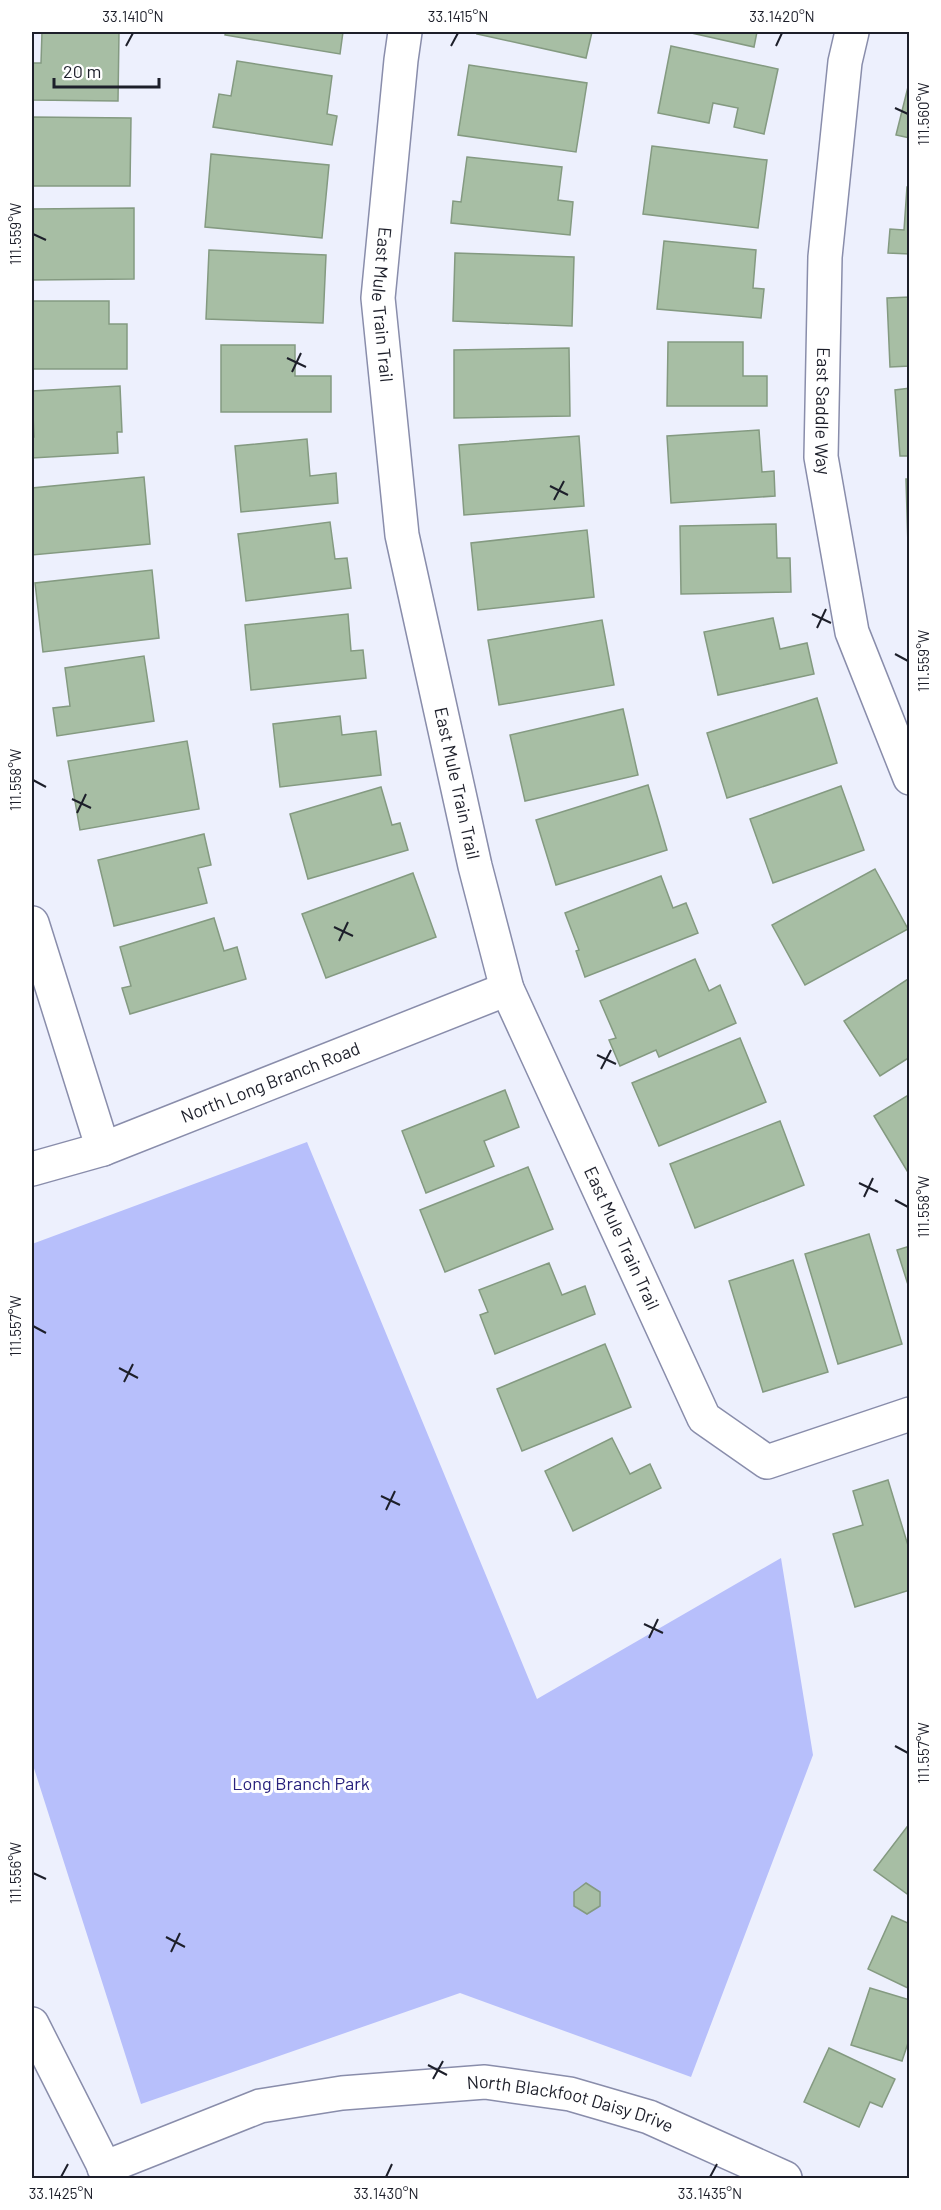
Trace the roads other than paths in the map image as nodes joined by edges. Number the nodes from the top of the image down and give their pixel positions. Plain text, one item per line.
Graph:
1 (405, 32) edge
2 (852, 32) edge
3 (909, 778) edge
4 (32, 923) edge
5 (507, 989) junction
6 (103, 1149) junction
7 (32, 1169) edge
8 (909, 1414) edge
9 (32, 2024) edge
10 (107, 2173) edge
11 (785, 2178) edge

1 - 5 street, East Mule Train Trail
2 - 3 street, East Saddle Way
4 - 6 street
5 - 6 street, North Long Branch Road
5 - 8 street, East Mule Train Trail
6 - 7 street, North Long Branch Road
9 - 10 street
10 - 11 street, North Blackfoot Daisy Drive

